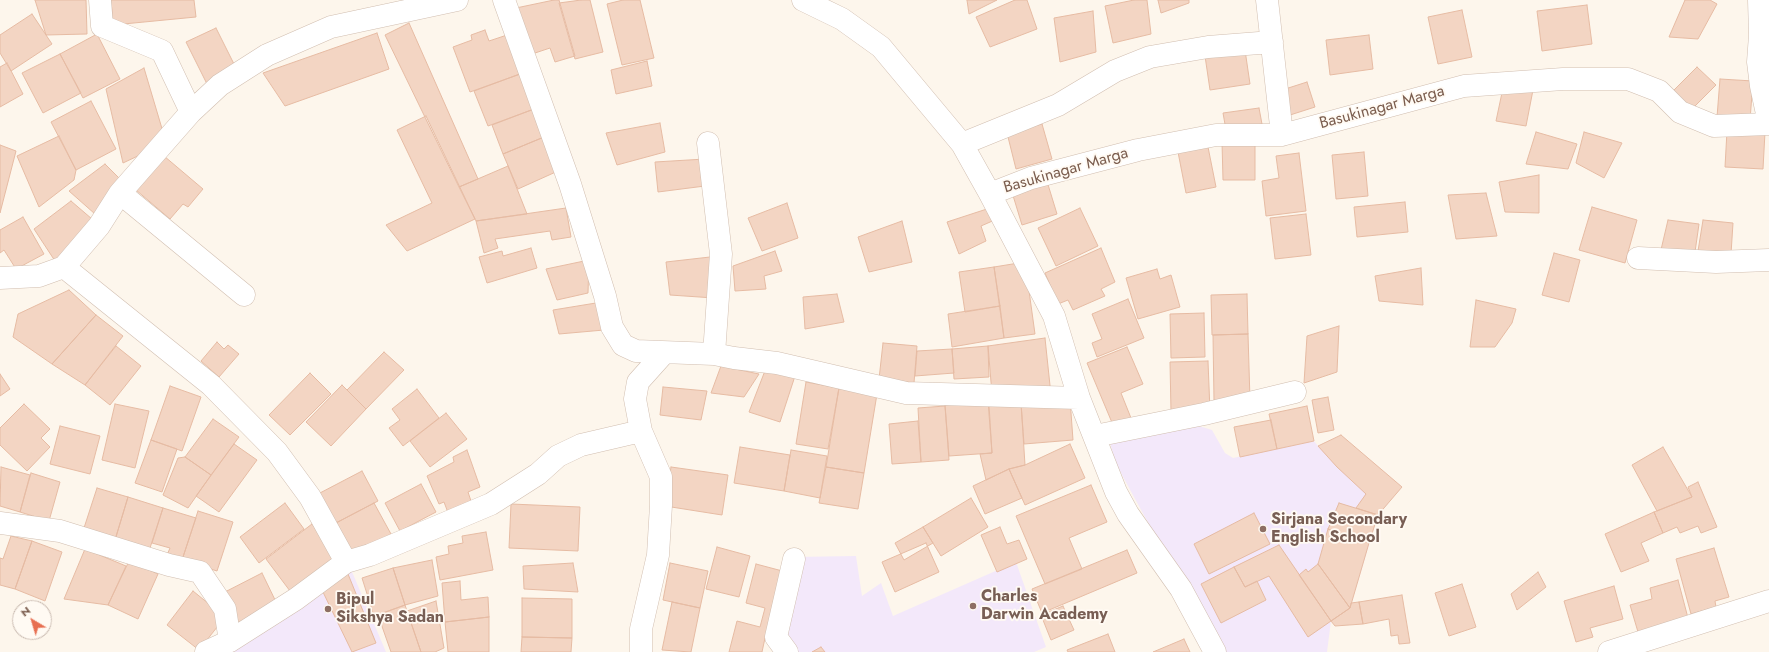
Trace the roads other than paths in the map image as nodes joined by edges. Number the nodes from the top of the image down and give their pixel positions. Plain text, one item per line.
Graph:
1 (100, 0) edge
2 (457, 0) edge
3 (504, 0) edge
4 (803, 0) edge
5 (1267, 0) edge
6 (1759, 0) edge
7 (1272, 42) junction
8 (191, 112) junction
9 (1769, 124) edge
10 (1282, 135) junction
11 (708, 143) dead end
12 (962, 144) junction
13 (120, 193) junction
14 (990, 194) junction
15 (1638, 258) dead end
16 (1769, 260) edge
17 (64, 267) junction
18 (0, 278) edge
19 (244, 295) dead end
20 (664, 353) junction
21 (714, 354) junction
22 (1295, 392) dead end
23 (1079, 398) junction
24 (642, 431) junction
25 (1095, 436) junction
26 (0, 524) edge
27 (794, 559) dead end
28 (346, 562) junction
29 (1769, 601) edge
30 (230, 640) junction
31 (206, 652) edge
32 (641, 652) edge
33 (787, 652) edge
34 (1215, 652) edge
35 (1609, 652) edge

1 - 8 street
2 - 8 street
3 - 20 street
4 - 12 street
5 - 7 street
6 - 9 street
7 - 10 street
7 - 12 street
8 - 13 street
9 - 10 street, Basukinagar Marga
10 - 14 street, Basukinagar Marga
11 - 21 street
12 - 14 street
13 - 17 street
13 - 19 street
14 - 23 street
15 - 16 street
17 - 18 street
17 - 28 street
20 - 21 street
20 - 24 street
21 - 23 street
22 - 25 street
23 - 25 street
24 - 28 street
24 - 32 street
25 - 34 street
26 - 30 street
27 - 33 street
28 - 30 street
29 - 35 street
30 - 31 street

